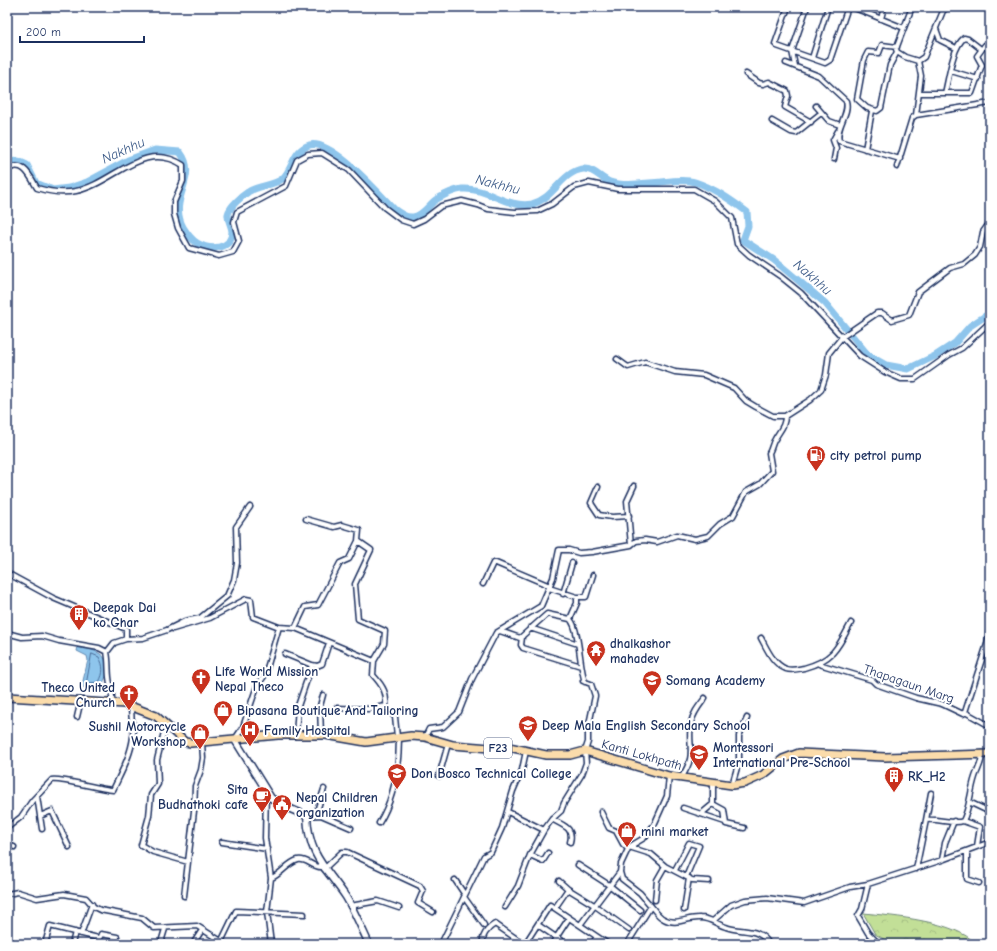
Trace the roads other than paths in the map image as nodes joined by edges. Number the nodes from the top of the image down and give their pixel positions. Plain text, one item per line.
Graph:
1 (788, 7) edge
2 (807, 7) edge
3 (828, 7) edge
4 (848, 7) edge
5 (852, 7) edge
6 (884, 7) edge
7 (912, 7) edge
8 (947, 7) edge
9 (857, 8) edge
10 (881, 18) junction
11 (904, 28) junction
12 (936, 29) junction
13 (990, 45) edge
14 (897, 47) junction
15 (956, 48) junction
16 (981, 49) junction
17 (792, 51) junction
18 (897, 52) junction
19 (812, 58) junction
20 (918, 60) junction
21 (786, 63) dead end
22 (795, 66) junction
23 (951, 71) junction
24 (746, 74) dead end
25 (978, 79) junction
26 (919, 93) junction
27 (945, 93) junction
28 (990, 104) edge
29 (816, 106) dead end
30 (872, 111) junction
31 (821, 113) junction
32 (916, 115) junction
33 (772, 120) dead end
34 (811, 122) junction
35 (840, 125) junction
36 (839, 130) junction
37 (865, 148) junction
38 (834, 159) dead end
39 (900, 159) junction
40 (897, 167) dead end
41 (7, 170) edge
42 (990, 222) edge
43 (990, 322) edge
44 (843, 336) junction
45 (618, 359) dead end
46 (785, 416) junction
47 (634, 486) dead end
48 (598, 487) dead end
49 (250, 507) dead end
50 (629, 516) junction
51 (306, 519) dead end
52 (358, 541) junction
53 (631, 545) junction
54 (572, 564) dead end
55 (7, 573) edge
56 (593, 575) dead end
57 (483, 584) dead end
58 (549, 587) junction
59 (990, 592) edge
60 (564, 594) junction
61 (577, 597) junction
62 (990, 604) edge
63 (570, 619) junction
64 (852, 624) dead end
65 (279, 627) junction
66 (990, 627) edge
67 (295, 628) junction
68 (530, 628) junction
69 (167, 630) junction
70 (500, 631) junction
71 (7, 633) edge
72 (522, 637) junction
73 (126, 638) junction
74 (761, 638) dead end
75 (330, 643) junction
76 (578, 644) junction
77 (107, 652) junction
78 (285, 654) dead end
79 (374, 660) junction
80 (819, 664) junction
81 (312, 665) junction
82 (581, 666) junction
83 (323, 695) dead end
84 (7, 697) edge
85 (705, 698) dead end
86 (80, 700) junction
87 (112, 703) junction
88 (132, 706) junction
89 (386, 706) junction
90 (336, 708) dead end
91 (965, 712) junction
92 (77, 717) dead end
93 (748, 718) dead end
94 (166, 724) junction
95 (990, 726) edge
96 (321, 734) junction
97 (296, 735) junction
98 (398, 737) junction
99 (425, 737) junction
100 (235, 740) junction
101 (202, 743) junction
102 (448, 744) junction
103 (526, 751) junction
104 (585, 751) junction
105 (982, 753) junction
106 (990, 754) edge
107 (439, 776) dead end
108 (669, 776) junction
109 (681, 779) junction
110 (713, 783) junction
111 (732, 785) junction
112 (265, 788) junction
113 (324, 790) dead end
114 (931, 793) dead end
115 (37, 796) junction
116 (969, 802) junction
117 (712, 804) junction
118 (683, 808) dead end
119 (988, 811) dead end
120 (508, 812) junction
121 (601, 812) dead end
122 (316, 814) junction
123 (701, 814) junction
124 (40, 816) junction
125 (307, 816) junction
126 (552, 819) junction
127 (926, 820) junction
128 (963, 821) junction
129 (725, 822) junction
130 (954, 822) junction
131 (379, 823) dead end
132 (7, 828) edge
133 (351, 828) dead end
134 (744, 828) dead end
135 (42, 830) dead end
136 (544, 830) junction
137 (222, 842) dead end
138 (570, 842) dead end
139 (990, 842) edge
140 (7, 844) edge
141 (977, 846) junction
142 (14, 847) dead end
143 (69, 848) dead end
144 (628, 848) junction
145 (267, 849) junction
146 (967, 851) junction
147 (548, 853) dead end
148 (530, 855) junction
149 (942, 860) junction
150 (188, 862) junction
151 (578, 865) dead end
152 (665, 866) junction
153 (323, 868) junction
154 (916, 869) junction
155 (675, 870) junction
156 (620, 872) junction
157 (272, 878) junction
158 (688, 878) junction
159 (455, 880) dead end
160 (559, 881) dead end
161 (709, 881) dead end
162 (979, 883) dead end
163 (868, 884) junction
164 (609, 885) junction
165 (568, 889) junction
166 (7, 894) edge
167 (184, 896) dead end
168 (465, 896) junction
169 (655, 900) dead end
170 (92, 904) junction
171 (594, 905) junction
172 (350, 906) junction
173 (650, 906) junction
174 (505, 907) dead end
175 (399, 908) dead end
176 (555, 908) junction
177 (640, 910) dead end
178 (684, 910) dead end
179 (267, 912) junction
180 (433, 912) dead end
181 (304, 914) dead end
182 (569, 918) junction
183 (714, 920) junction
184 (580, 924) junction
185 (484, 925) dead end
186 (538, 926) junction
187 (165, 929) junction
188 (202, 930) junction
189 (629, 930) dead end
190 (75, 932) junction
191 (81, 934) junction
192 (597, 937) junction
193 (98, 938) junction
194 (556, 938) junction
195 (163, 942) edge
196 (220, 942) edge
197 (630, 943) edge
198 (45, 944) edge
199 (72, 944) edge
200 (97, 944) edge
201 (116, 944) edge
202 (157, 944) edge
203 (193, 944) edge
204 (271, 944) edge
205 (369, 944) edge
206 (441, 944) edge
207 (484, 944) edge
208 (524, 944) edge
209 (552, 944) edge
210 (566, 944) edge
211 (592, 944) edge
212 (608, 944) edge
213 (769, 944) edge
214 (879, 944) edge

1 - 17 street
2 - 17 street
3 - 19 street
4 - 19 street
5 - 9 street
6 - 10 street
7 - 11 street
8 - 12 street
9 - 10 street
10 - 11 street
11 - 14 street
12 - 15 street
12 - 20 street
13 - 16 street
14 - 18 street
14 - 30 street
15 - 16 street
15 - 23 street
16 - 25 street
17 - 19 street
17 - 22 street
18 - 20 street
18 - 30 street
20 - 26 street
21 - 22 street
22 - 35 street
23 - 25 street
23 - 27 street
24 - 34 street
25 - 27 street
26 - 27 street
26 - 32 street
28 - 32 street
29 - 31 street
30 - 37 street
31 - 34 street
31 - 35 street
32 - 39 street
33 - 34 street
35 - 36 street
36 - 37 street
36 - 38 street
37 - 39 street
39 - 40 street
41 - 44 street
42 - 44 street
43 - 44 street
44 - 46 street
45 - 46 street
46 - 53 street
47 - 50 street
48 - 50 street
49 - 69 street
50 - 53 street
51 - 52 street
52 - 67 street
52 - 79 street
53 - 58 street
54 - 60 street
55 - 73 street
56 - 61 street
57 - 58 street
58 - 60 street
58 - 70 street
59 - 62 street
60 - 61 street
61 - 63 street
63 - 68 street
63 - 76 street
64 - 80 street
65 - 67 street
65 - 69 street
65 - 100 street
66 - 91 street
67 - 75 street
68 - 72 street
68 - 76 street
69 - 73 street
70 - 72 street
70 - 99 street
71 - 77 street
72 - 82 street
73 - 77 street
74 - 80 street
75 - 79 street
75 - 81 street
76 - 82 street
77 - 87 street
78 - 81 street
79 - 89 street
80 - 91 street, Thapagaun Marg
81 - 97 street
82 - 104 street
83 - 96 street
84 - 86 main road, Kanti Lokhpath / F23
85 - 109 street
86 - 87 main road, Kanti Lokhpath / F23
86 - 92 street
87 - 88 main road, Kanti Lokhpath / F23
88 - 94 main road, Kanti Lokhpath / F23
88 - 115 street
89 - 90 street
89 - 98 street
91 - 95 street, Thapagaun Marg
93 - 111 street
94 - 101 main road, Kanti Lokhpath / F23
94 - 150 street
96 - 97 main road, Kanti Lokhpath / F23
96 - 98 main road, Kanti Lokhpath / F23
97 - 100 main road, Kanti Lokhpath / F23
98 - 99 main road, Kanti Lokhpath / F23
98 - 131 street
99 - 102 main road, Kanti Lokhpath / F23
100 - 101 main road, Kanti Lokhpath / F23
100 - 112 main road
101 - 150 street
102 - 103 main road, Kanti Lokhpath / F23
102 - 107 street
103 - 104 main road, Kanti Lokhpath / F23
103 - 120 street
104 - 108 main road, Kanti Lokhpath / F23
104 - 126 street
105 - 106 main road, Kanti Lokhpath / F23
105 - 111 main road, Kanti Lokhpath / F23
105 - 116 street
108 - 109 main road, Kanti Lokhpath / F23
108 - 144 street
109 - 110 main road, Kanti Lokhpath / F23
110 - 111 main road, Kanti Lokhpath / F23
110 - 117 street
112 - 125 main road
112 - 145 street
113 - 122 street
114 - 127 street
115 - 124 street
115 - 132 street
116 - 119 street
116 - 128 street
117 - 123 street
117 - 129 street
118 - 123 street
120 - 136 street
120 - 168 street
121 - 144 street
122 - 125 street
122 - 133 street
123 - 129 street
124 - 135 street
124 - 143 street
125 - 153 main road
126 - 136 street
126 - 138 street
127 - 130 street
127 - 154 street
128 - 130 street
128 - 141 street
129 - 134 street
130 - 149 street
136 - 148 street
137 - 145 street
139 - 141 street
140 - 142 street
141 - 146 street
144 - 152 street
144 - 156 street
145 - 157 street
146 - 149 street
146 - 162 street
147 - 148 street
148 - 174 street
149 - 154 street
150 - 167 street
151 - 164 street
152 - 155 street
152 - 169 street
153 - 157 street
153 - 172 main road
153 - 180 street
154 - 163 street
155 - 158 street
155 - 158 street
156 - 164 street
156 - 173 street
157 - 179 street
158 - 161 street
158 - 178 street
159 - 168 street
160 - 165 street
163 - 183 street
163 - 214 street
164 - 171 street
164 - 177 street
165 - 171 street
165 - 176 street
166 - 170 street
168 - 185 street
168 - 206 street
170 - 187 street
170 - 191 street
171 - 184 street
171 - 189 street
172 - 175 street
172 - 205 main road
173 - 183 street
173 - 197 street
176 - 182 street
176 - 186 street
179 - 181 street
179 - 196 street
179 - 204 street
182 - 184 street
182 - 194 street
183 - 213 street
184 - 192 street
186 - 194 street
186 - 208 street
187 - 188 street
187 - 195 street
188 - 196 street
188 - 203 street
190 - 191 street
190 - 198 street
190 - 199 street
191 - 193 street
192 - 211 street
192 - 212 street
193 - 200 street
193 - 201 street
194 - 209 street
194 - 210 street
195 - 202 street
207 - 208 street

